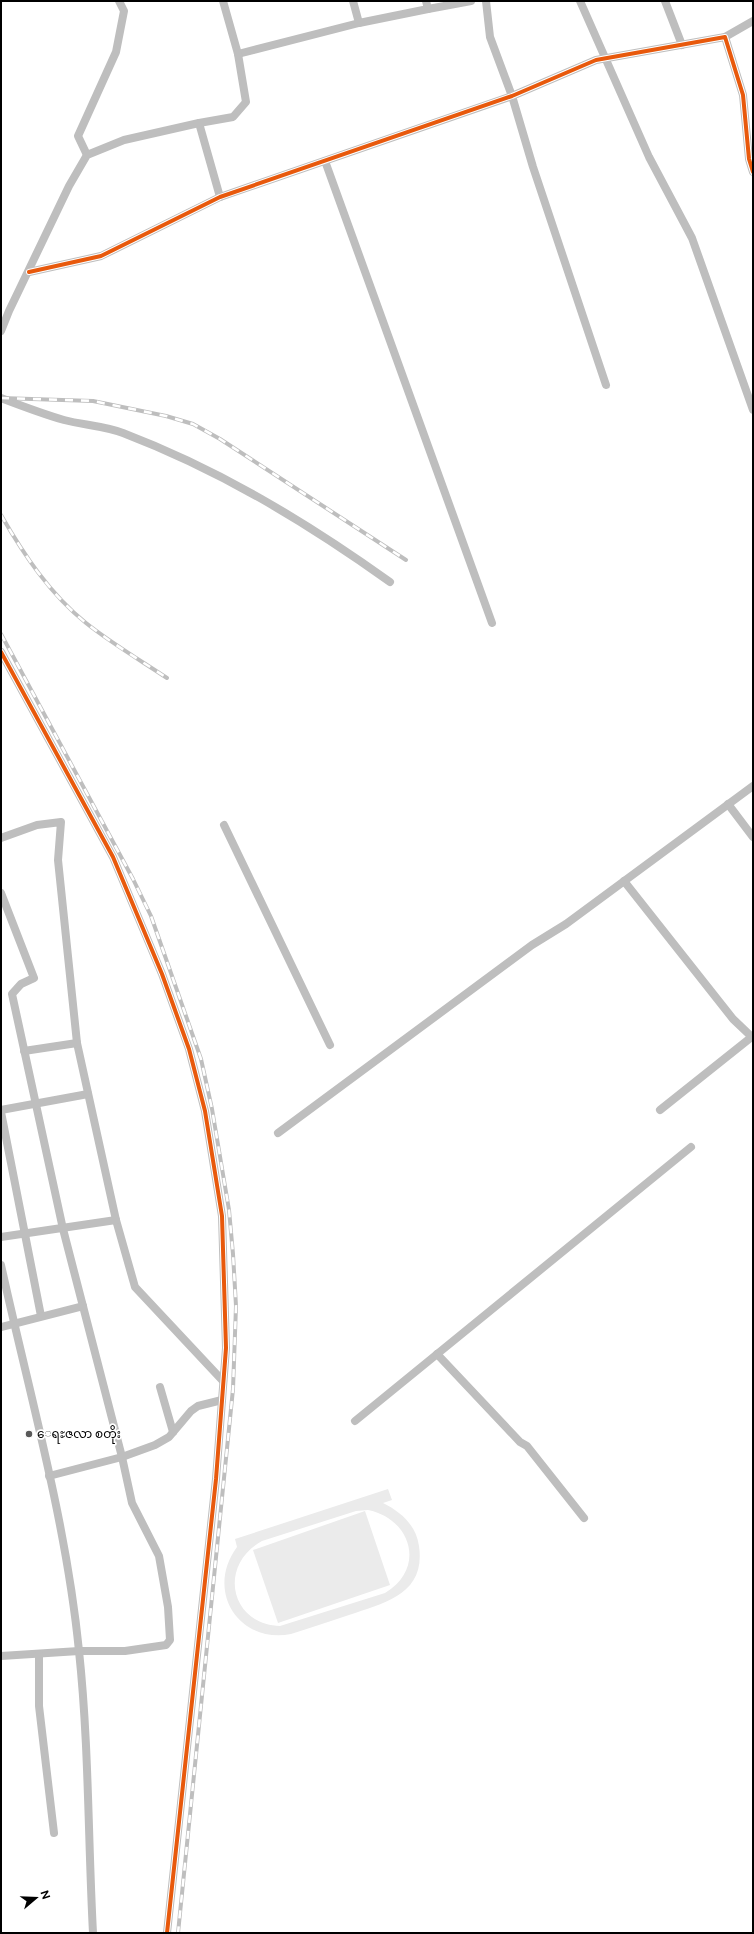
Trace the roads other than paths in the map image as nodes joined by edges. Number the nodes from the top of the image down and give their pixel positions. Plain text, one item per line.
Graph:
1 (119, 1) edge
2 (223, 1) edge
3 (353, 1) edge
4 (471, 1) edge
5 (486, 1) edge
6 (580, 1) edge
7 (665, 1) edge
8 (427, 5) edge
9 (753, 21) edge
10 (359, 23) junction
11 (725, 37) junction
12 (682, 45) junction
13 (238, 54) junction
14 (607, 58) junction
15 (512, 96) junction
16 (199, 123) junction
17 (87, 155) junction
18 (325, 161) junction
19 (753, 172) edge
20 (220, 197) junction
21 (29, 272) junction
22 (1, 331) edge
23 (606, 385) dead end
24 (1, 398) edge
25 (753, 410) edge
26 (390, 582) dead end
27 (492, 623) dead end
28 (1, 652) edge
29 (753, 786) edge
30 (728, 804) junction
31 (224, 825) dead end
32 (753, 837) edge
33 (1, 838) edge
34 (624, 881) junction
35 (1, 893) edge
36 (753, 1037) edge
37 (77, 1043) junction
38 (330, 1045) dead end
39 (24, 1051) junction
40 (88, 1094) junction
41 (36, 1104) junction
42 (660, 1110) dead end
43 (1, 1111) edge
44 (278, 1132) dead end
45 (691, 1147) dead end
46 (116, 1220) junction
47 (63, 1229) junction
48 (25, 1235) junction
49 (1, 1237) edge
50 (1, 1265) edge
51 (83, 1306) junction
52 (41, 1316) junction
53 (13, 1323) junction
54 (1, 1326) edge
55 (437, 1354) junction
56 (223, 1381) junction
57 (160, 1387) dead end
58 (222, 1400) junction
59 (355, 1421) dead end
60 (173, 1432) junction
61 (122, 1457) junction
62 (49, 1476) junction
63 (584, 1518) dead end
64 (80, 1651) junction
65 (39, 1654) junction
66 (1, 1656) edge
67 (54, 1833) dead end
68 (93, 1933) edge
69 (167, 1933) edge

1 - 17 street
2 - 13 street
3 - 10 street
4 - 8 street
5 - 15 street
6 - 14 street
7 - 12 street
8 - 10 street
9 - 11 street
10 - 13 street
11 - 12 street
11 - 19 street
12 - 14 street
13 - 16 street
14 - 15 street
14 - 25 street
15 - 18 street
15 - 23 street
16 - 17 street
16 - 20 street
17 - 21 street
18 - 20 street
18 - 27 street
20 - 21 street
21 - 22 street
24 - 26 street
28 - 56 street
29 - 30 street
30 - 32 street
30 - 34 street
31 - 38 street
33 - 37 street
34 - 36 street
34 - 44 street
35 - 39 street
36 - 42 street
37 - 39 street
37 - 40 street
39 - 41 street
40 - 41 street
40 - 46 street
41 - 43 street
41 - 47 street
43 - 48 street
45 - 55 street
46 - 47 street
46 - 56 street
47 - 48 street
47 - 51 street
48 - 49 street
48 - 52 street
50 - 53 street
51 - 52 street
51 - 61 street
52 - 53 street
53 - 54 street
53 - 62 street
55 - 59 street
55 - 63 street
56 - 58 street
57 - 60 street
58 - 60 street
58 - 69 street
60 - 61 street
61 - 62 street
61 - 64 street
62 - 64 street
64 - 65 street
64 - 68 street
65 - 66 street
65 - 67 street

